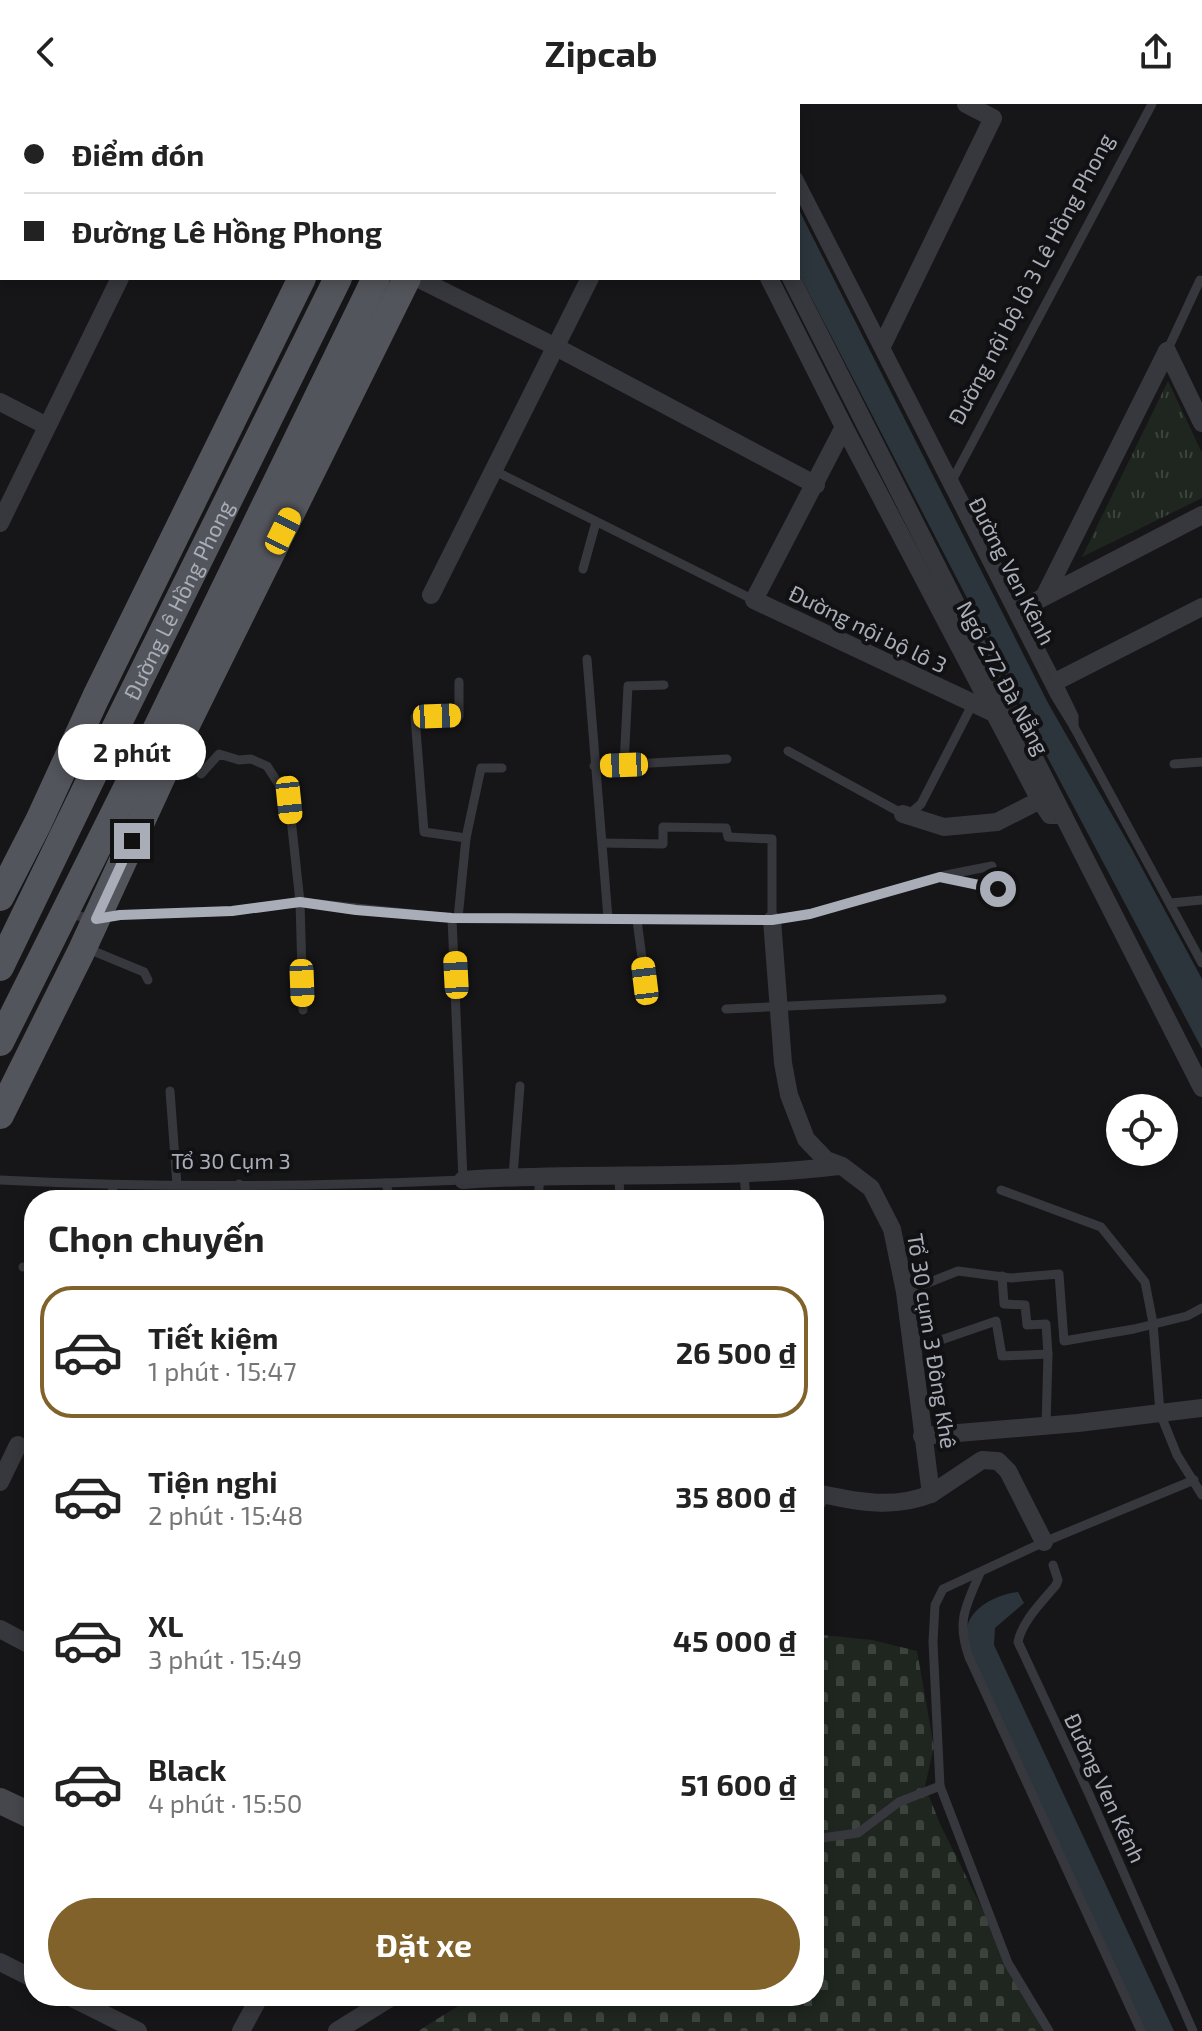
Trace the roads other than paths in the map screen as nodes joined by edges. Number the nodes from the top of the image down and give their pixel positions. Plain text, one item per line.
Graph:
1 (966, 104) edge
2 (1152, 104) edge
3 (997, 111) edge
4 (800, 181) edge
5 (800, 195) edge
6 (119, 280) edge
7 (301, 280) edge
8 (337, 280) edge
9 (375, 280) edge
10 (406, 280) edge
11 (421, 280) edge
12 (589, 280) edge
13 (770, 280) edge
14 (792, 280) edge
15 (1200, 280) dead end
16 (883, 344) junction
17 (556, 347) junction
18 (1167, 351) junction
19 (0, 402) edge
20 (1202, 423) edge
21 (47, 426) junction
22 (844, 427) junction
23 (493, 470) junction
24 (954, 477) junction
25 (816, 485) junction
26 (1202, 515) edge
27 (596, 522) junction
28 (0, 523) edge
29 (583, 569) dead end
30 (431, 595) dead end
31 (1045, 595) junction
32 (754, 600) junction
33 (1202, 607) edge
34 (1021, 609) junction
35 (587, 659) dead end
36 (1057, 681) junction
37 (459, 682) dead end
38 (664, 685) dead end
39 (972, 705) junction
40 (994, 713) junction
41 (1074, 722) junction
42 (788, 751) dead end
43 (727, 759) dead end
44 (1202, 762) edge
45 (1174, 764) dead end
46 (624, 765) junction
47 (594, 766) junction
48 (502, 768) dead end
49 (201, 774) dead end
50 (1040, 800) junction
51 (903, 814) junction
52 (1063, 815) junction
53 (466, 838) junction
54 (603, 843) junction
55 (992, 866) dead end
56 (940, 877) junction
57 (2, 888) edge
58 (998, 889) dead end
59 (33, 899) junction
60 (1202, 900) edge
61 (300, 902) junction
62 (1171, 903) junction
63 (64, 913) junction
64 (455, 918) junction
65 (608, 918) junction
66 (96, 919) junction
67 (637, 920) junction
68 (772, 920) junction
69 (83, 947) junction
70 (1202, 963) edge
71 (0, 967) edge
72 (148, 980) dead end
73 (645, 981) dead end
74 (942, 999) dead end
75 (778, 1007) junction
76 (726, 1009) dead end
77 (303, 1010) dead end
78 (0, 1042) edge
79 (520, 1086) dead end
80 (1202, 1088) edge
81 (170, 1091) dead end
82 (0, 1115) edge
83 (842, 1166) junction
84 (539, 1174) junction
85 (744, 1174) junction
86 (513, 1176) junction
87 (619, 1177) junction
88 (0, 1180) edge
89 (463, 1180) junction
90 (386, 1183) junction
91 (239, 1184) junction
92 (112, 1185) junction
93 (177, 1185) junction
94 (113, 1190) edge
95 (239, 1190) edge
96 (388, 1190) edge
97 (539, 1190) edge
98 (620, 1190) edge
99 (745, 1190) edge
100 (1001, 1190) dead end
101 (1002, 1276) junction
102 (905, 1292) junction
103 (1202, 1308) edge
104 (1153, 1323) junction
105 (912, 1350) junction
106 (1048, 1354) junction
107 (1202, 1408) edge
108 (1160, 1413) junction
109 (1046, 1426) junction
110 (1009, 1430) junction
111 (922, 1436) junction
112 (18, 1445) dead end
113 (982, 1460) junction
114 (1194, 1480) junction
115 (0, 1482) edge
116 (931, 1494) junction
117 (1202, 1495) edge
118 (824, 1501) edge
119 (1044, 1542) junction
120 (1053, 1565) dead end
121 (980, 1572) junction
122 (0, 1629) edge
123 (24, 1642) edge
124 (940, 1786) junction
125 (0, 1801) edge
126 (24, 1812) edge
127 (824, 1838) edge
128 (0, 1962) edge
129 (24, 1974) edge
130 (88, 2006) edge
131 (257, 2006) edge
132 (377, 2006) edge
133 (250, 2028) edge
134 (1139, 2030) edge
135 (138, 2031) edge
136 (337, 2031) edge
137 (1049, 2031) edge
138 (1193, 2031) edge

1 - 3 street
2 - 24 lane, Đường nội bộ lô 3 Lê Hồng Phong
3 - 16 street
4 - 16 lane, Đường Ven Kênh
5 - 41 lane, Đường Ven Kênh
6 - 21 street
7 - 57 main road, Đường Lê Hồng Phong
8 - 59 main road, Đường Lê Hồng Phong
9 - 63 main road, Đường Lê Hồng Phong
10 - 66 main road
11 - 17 street
12 - 17 street
13 - 22 street, Ngõ 272 Đà Nẵng
14 - 52 street
15 - 18 lane
16 - 24 lane, Đường Ven Kênh
17 - 23 street
17 - 25 street
18 - 20 street
18 - 31 street
19 - 21 street
21 - 28 street
22 - 25 street, Đường nội bộ lô 3
22 - 40 street, Ngõ 272 Đà Nẵng
23 - 27 lane
23 - 30 street
24 - 34 lane, Đường Ven Kênh
25 - 32 street, Đường nội bộ lô 3
26 - 31 street
27 - 29 lane
27 - 32 lane
31 - 34 street
32 - 39 street, Đường nội bộ lô 3
33 - 36 street
34 - 36 lane, Đường Ven Kênh
35 - 47 lane
36 - 41 lane, Đường Ven Kênh
37 - 53 lane
38 - 46 lane
39 - 40 street, Đường nội bộ lô 3
39 - 51 lane
40 - 50 street, Ngõ 272 Đà Nẵng
41 - 62 lane, Đường Ven Kênh
42 - 51 lane
43 - 46 lane
44 - 45 lane
46 - 47 lane
47 - 54 lane
48 - 53 lane
49 - 61 lane
50 - 51 street
50 - 52 street, Ngõ 272 Đà Nẵng
52 - 80 street, Ngõ 272 Đà Nẵng
53 - 64 lane
54 - 65 lane
54 - 68 lane
55 - 56 lane
56 - 58 lane
56 - 68 lane
57 - 59 street
59 - 71 main road, Đường Lê Hồng Phong
60 - 62 lane
61 - 64 lane
61 - 66 lane
61 - 77 lane
62 - 70 lane, Đường Ven Kênh
63 - 66 lane
63 - 78 main road, Đường Lê Hồng Phong
64 - 65 lane
64 - 89 lane
65 - 67 lane
66 - 69 main road
67 - 68 lane
67 - 73 lane
68 - 75 street, Tổ 30 cụm 3 Đông Khê
69 - 72 lane
69 - 82 main road
74 - 75 lane
75 - 76 lane
75 - 83 street, Tổ 30 cụm 3 Đông Khê
79 - 86 lane
81 - 93 lane
83 - 85 street, Tổ 30 Cụm 3
83 - 102 street, Tổ 30 cụm 3 Đông Khê
84 - 86 street, Tổ 30 Cụm 3
84 - 87 street, Tổ 30 Cụm 3
84 - 97 lane
85 - 87 street, Tổ 30 Cụm 3
85 - 99 lane
86 - 89 street, Tổ 30 Cụm 3
87 - 98 lane
88 - 92 lane, Tổ 30 Cụm 3
89 - 90 lane, Tổ 30 Cụm 3
90 - 91 lane, Tổ 30 Cụm 3
90 - 96 lane
91 - 93 lane, Tổ 30 Cụm 3
91 - 95 lane
92 - 93 lane, Tổ 30 Cụm 3
92 - 94 lane
100 - 104 lane
101 - 102 lane
101 - 104 lane
101 - 106 lane
102 - 105 street, Tổ 30 cụm 3 Đông Khê
103 - 104 lane
104 - 108 lane
105 - 106 lane
105 - 111 street, Tổ 30 cụm 3 Đông Khê
106 - 109 lane
107 - 108 street
108 - 109 street
108 - 114 lane
109 - 110 street
110 - 111 street
110 - 113 street
111 - 116 street, Tổ 30 cụm 3 Đông Khê
112 - 115 street
113 - 116 street
113 - 119 street
114 - 117 lane
114 - 119 lane
116 - 118 street
119 - 121 lane
120 - 138 lane, Đường Ven Kênh
121 - 124 lane
121 - 134 lane
122 - 123 street
124 - 127 lane
124 - 137 lane
125 - 126 street
128 - 129 street
130 - 135 street
131 - 133 street
132 - 136 street

